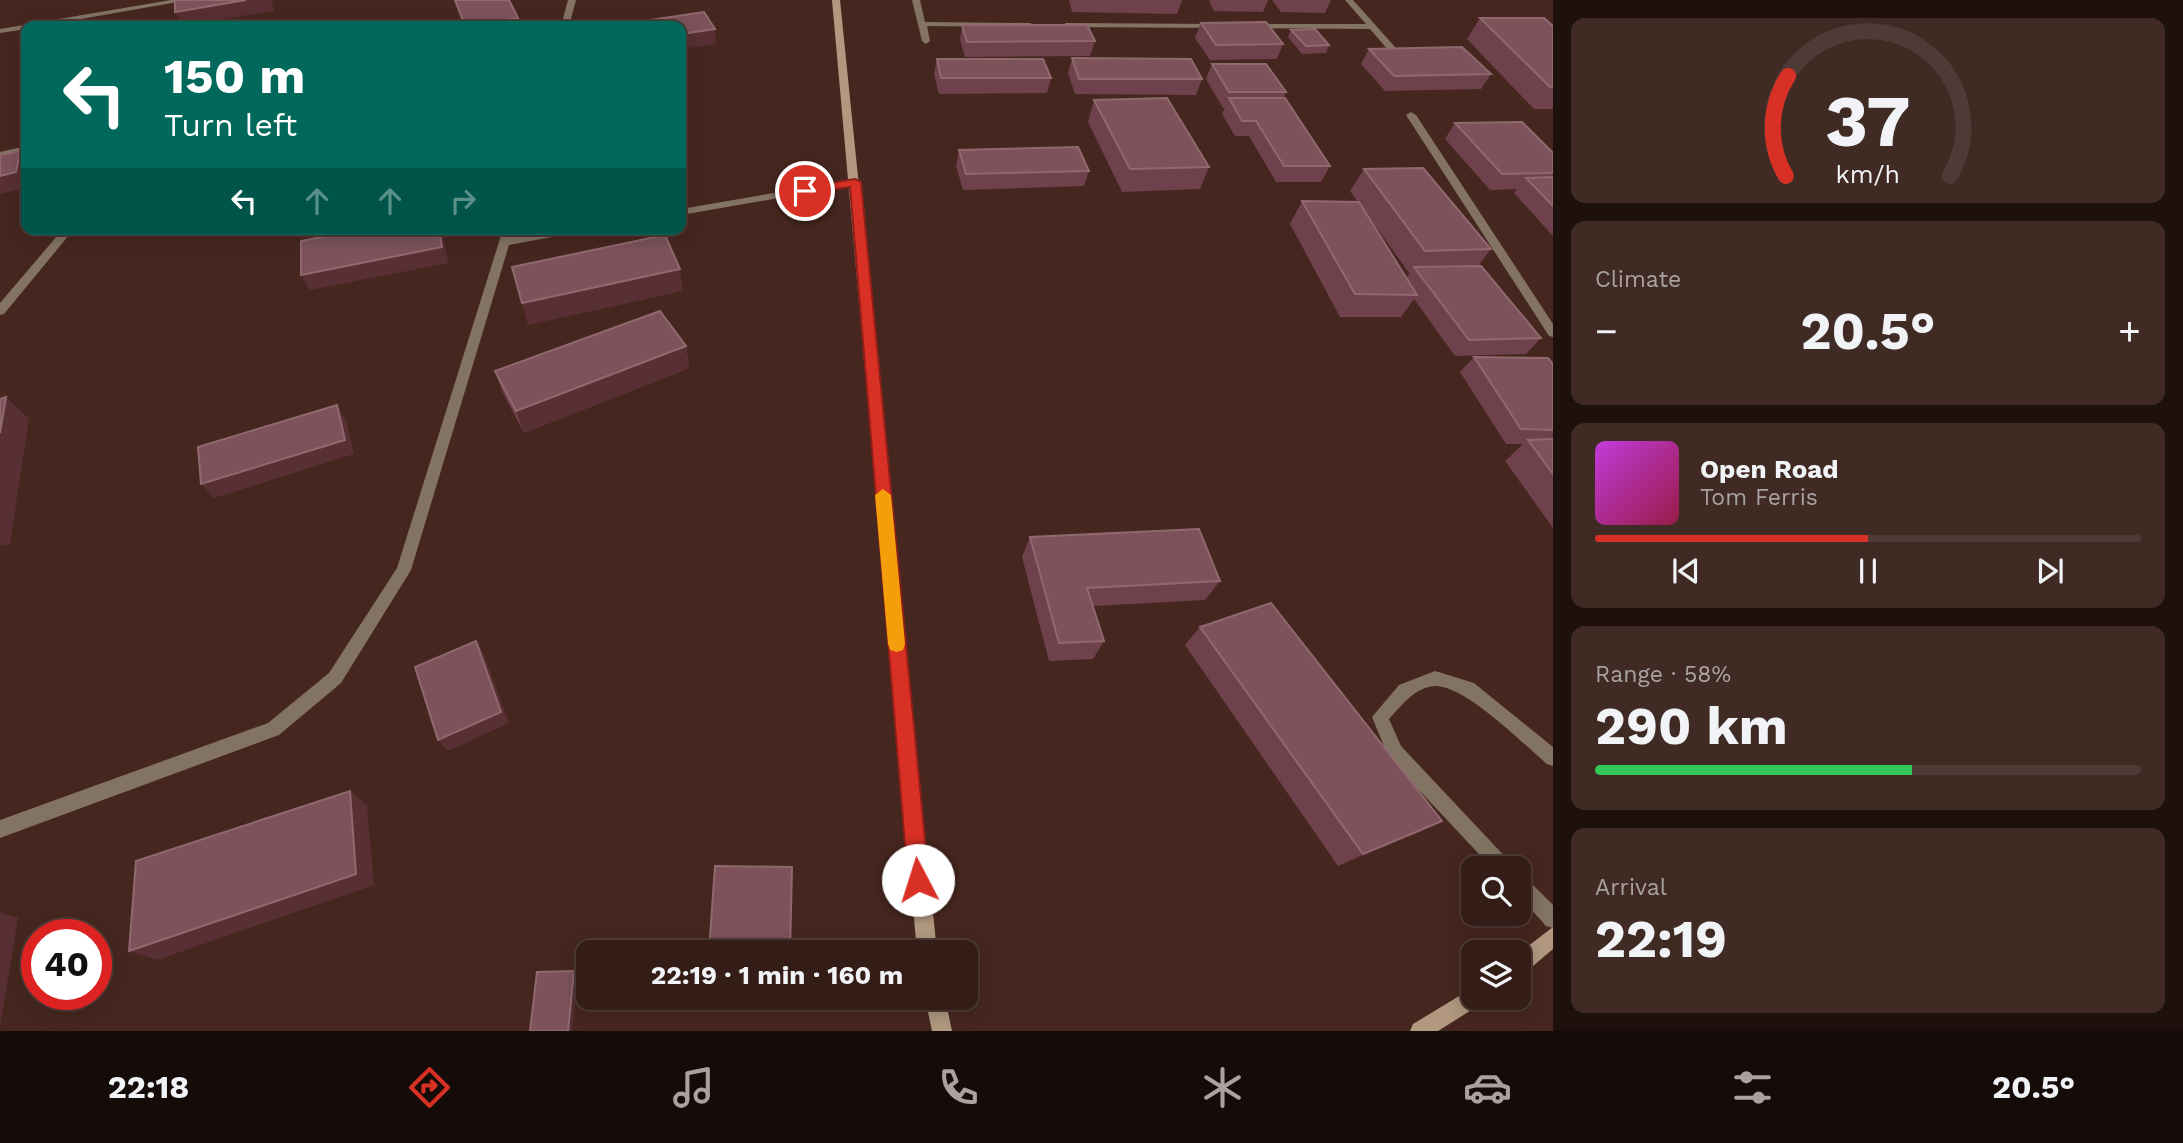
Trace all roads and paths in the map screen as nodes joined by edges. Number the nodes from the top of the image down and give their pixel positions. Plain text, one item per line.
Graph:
1 (185, 0) edge
2 (572, 0) edge
3 (836, 0) edge
4 (916, 0) edge
5 (1349, 0) edge
6 (57, 21) edge
7 (566, 21) edge
8 (923, 24) junction
9 (1045, 25) edge
10 (1059, 25) edge
11 (21, 27) edge
12 (1371, 27) junction
13 (0, 31) edge
14 (926, 41) dead end
15 (1392, 49) edge
16 (1412, 115) dead end
17 (21, 150) edge
18 (0, 155) edge
19 (855, 182) junction
20 (686, 211) edge
21 (64, 235) edge
22 (506, 236) edge
23 (0, 311) edge
24 (1553, 332) edge
25 (1553, 758) edge
26 (0, 829) edge
27 (1493, 856) edge
28 (1531, 896) edge
29 (1553, 919) edge
30 (1553, 937) edge
31 (926, 940) edge
32 (1531, 955) edge
33 (1461, 1005) edge
34 (938, 1010) edge
35 (942, 1031) edge
36 (1420, 1031) edge

1 - 6 street
2 - 7 street
3 - 19 street
4 - 8 street
5 - 12 street
8 - 9 street
8 - 14 street
10 - 12 street
11 - 13 street
12 - 15 street
16 - 24 street
17 - 18 street
19 - 20 street
19 - 31 street
21 - 23 street
22 - 26 street
25 - 27 street
28 - 29 street
30 - 32 street
33 - 36 street
34 - 35 street

